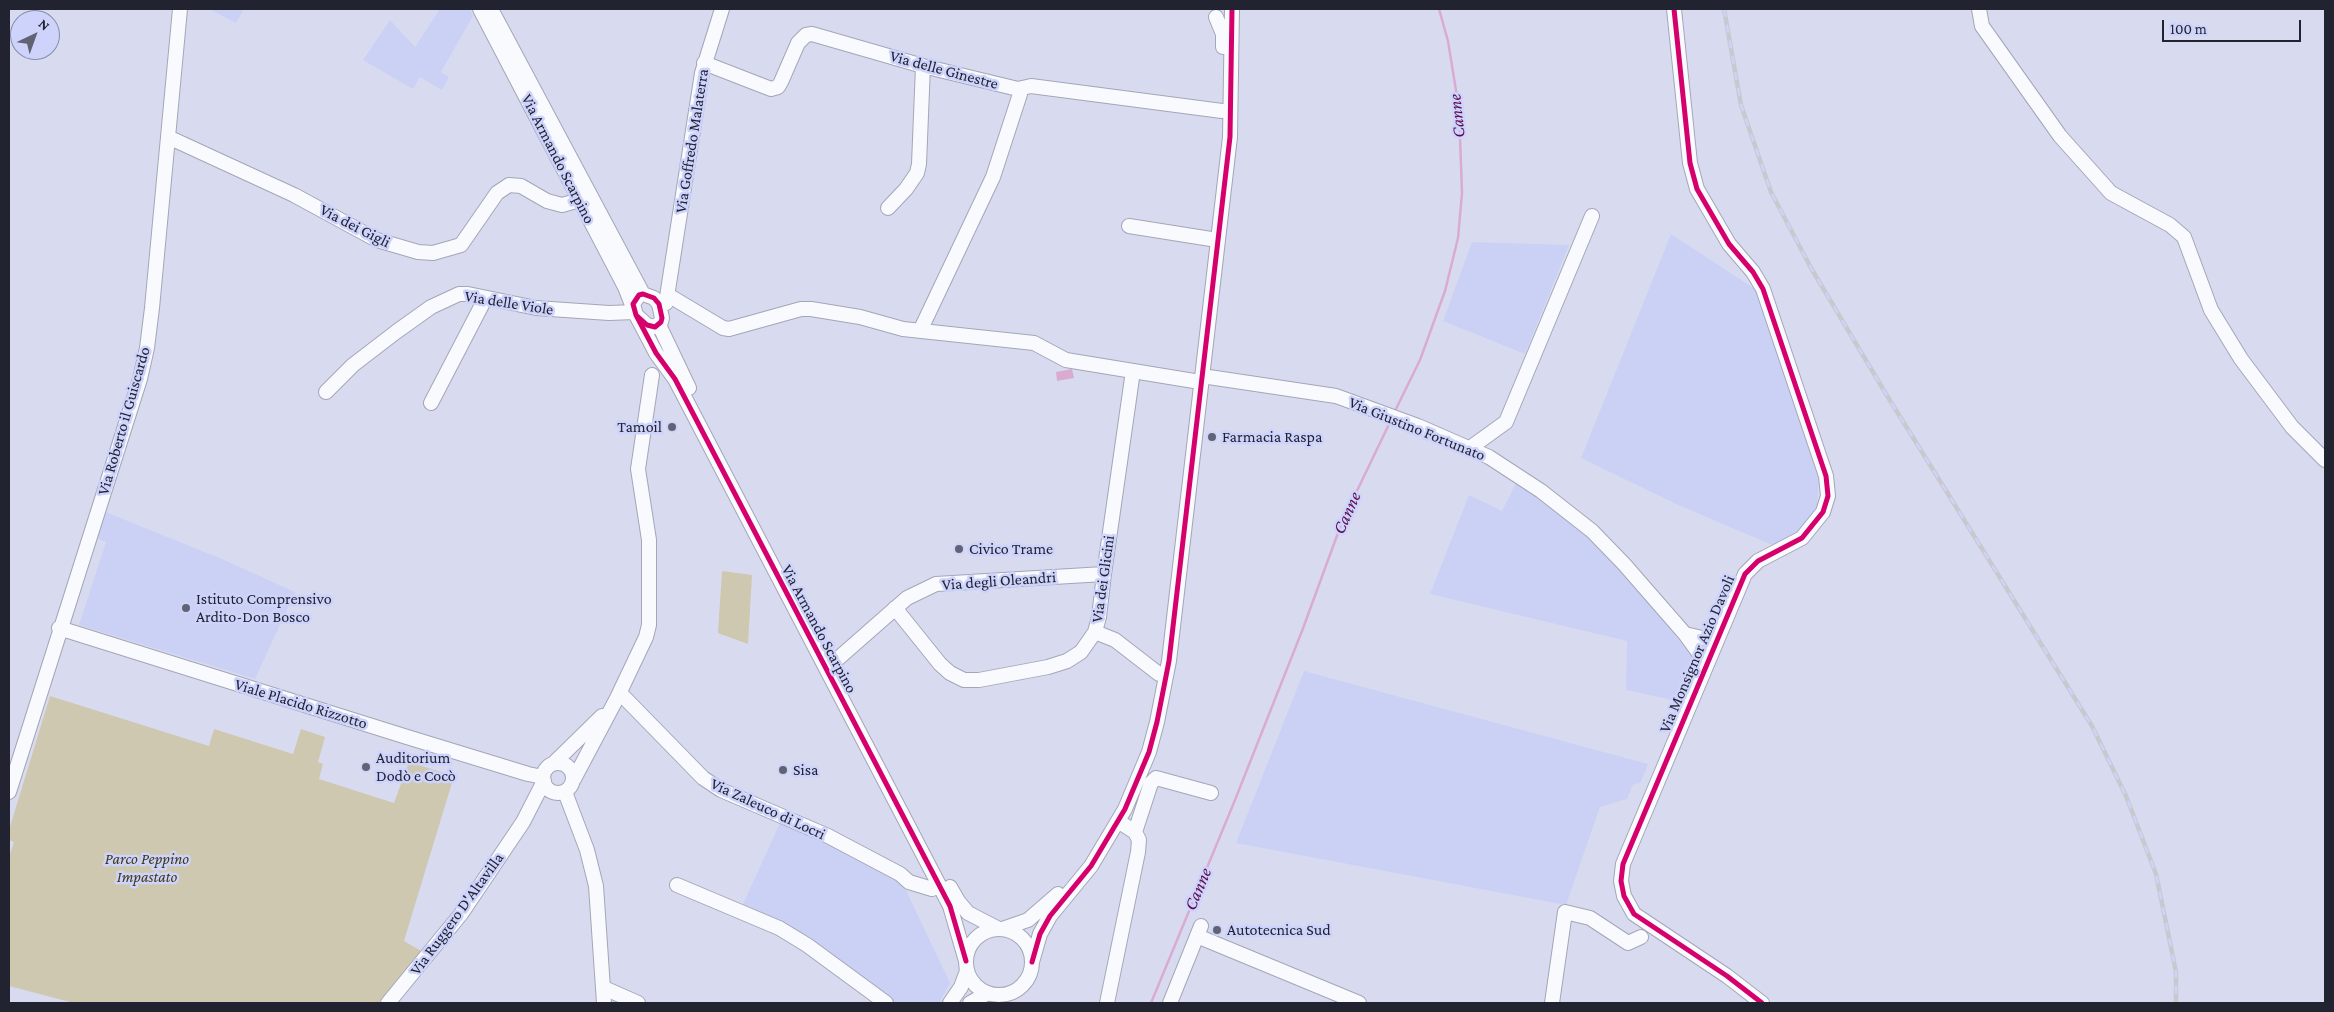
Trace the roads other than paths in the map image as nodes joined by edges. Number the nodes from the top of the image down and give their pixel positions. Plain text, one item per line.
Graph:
1 (180, 9) edge
2 (480, 9) edge
3 (491, 9) edge
4 (722, 9) edge
5 (1674, 9) edge
6 (1979, 9) edge
7 (1232, 10) edge
8 (1211, 13) edge
9 (704, 63) junction
10 (923, 66) junction
11 (1018, 89) junction
12 (1222, 111) junction
13 (168, 137) junction
14 (580, 200) junction
15 (888, 208) dead end
16 (1592, 216) dead end
17 (1129, 226) dead end
18 (1211, 239) junction
19 (670, 275) junction
20 (668, 295) junction
21 (648, 296) junction
22 (485, 298) junction
23 (662, 310) junction
24 (635, 312) junction
25 (659, 325) junction
26 (920, 331) junction
27 (668, 342) junction
28 (656, 353) junction
29 (665, 365) junction
30 (1133, 371) junction
31 (652, 375) junction
32 (1198, 379) junction
33 (326, 392) dead end
34 (431, 403) dead end
35 (1470, 448) junction
36 (2325, 460) edge
37 (1104, 574) junction
38 (895, 608) junction
39 (59, 628) junction
40 (1095, 632) junction
41 (1685, 634) junction
42 (1716, 641) junction
43 (833, 663) junction
44 (1706, 663) junction
45 (1159, 674) junction
46 (618, 695) junction
47 (555, 762) junction
48 (543, 779) junction
49 (574, 779) junction
50 (9, 792) edge
51 (562, 792) junction
52 (1210, 792) dead end
53 (1118, 821) junction
54 (523, 822) junction
55 (1135, 832) junction
56 (677, 885) dead end
57 (939, 886) junction
58 (1634, 914) junction
59 (1001, 929) junction
60 (1660, 932) junction
61 (1641, 937) junction
62 (1032, 962) junction
63 (966, 966) junction
64 (604, 988) junction
65 (988, 993) junction
66 (388, 1003) edge
67 (604, 1003) edge
68 (638, 1003) edge
69 (886, 1003) edge
70 (950, 1003) edge
71 (970, 1003) edge
72 (1107, 1003) edge
73 (1170, 1003) edge
74 (1359, 1003) edge
75 (1552, 1003) edge
76 (1762, 1003) edge

1 - 13 street, Via Roberto il Guiscardo
2 - 14 street, Via Armando Scarpino
3 - 21 street, Via Armando Scarpino
4 - 9 street, Via Goffredo Malaterra
5 - 42 street, Via Monsignor Azio Davoli
6 - 36 street
7 - 8 street
7 - 32 street
8 - 12 street
9 - 10 street, Via delle Ginestre
9 - 19 street, Via Goffredo Malaterra
10 - 11 street, Via delle Ginestre
10 - 15 street
11 - 12 street, Via delle Ginestre
11 - 26 street
12 - 18 street
13 - 14 street, Via dei Gigli
13 - 39 street, Via Roberto il Guiscardo
14 - 24 street, Via Armando Scarpino
16 - 35 street
17 - 18 street
18 - 32 street
19 - 20 street, Via Goffredo Malaterra
19 - 21 street, Via Goffredo Malaterra
20 - 23 street, Via Goffredo Malaterra
20 - 26 street, Via Giustino Fortunato
21 - 23 street
21 - 24 street
22 - 24 street, Via delle Viole
22 - 33 street, Via delle Viole
22 - 34 street
23 - 25 street
24 - 25 street
24 - 28 street, Via Armando Scarpino
25 - 27 street, Via Armando Scarpino
26 - 30 street, Via Giustino Fortunato
27 - 29 street
27 - 43 street, Via Armando Scarpino
28 - 29 street, Via Armando Scarpino
28 - 31 street
29 - 31 street
29 - 57 street, Via Armando Scarpino
30 - 32 street, Via Giustino Fortunato
30 - 37 street, Via dei Glicini
31 - 46 street
32 - 35 street, Via Giustino Fortunato
32 - 45 street
32 - 53 street
35 - 41 street, Via Giustino Fortunato
37 - 38 street, Via degli Oleandri
37 - 40 street, Via dei Glicini
38 - 40 street, Via dei Glicini
38 - 43 street, Via degli Oleandri
39 - 48 street, Viale Placido Rizzotto
39 - 50 street, Via Roberto il Guiscardo
40 - 45 street
41 - 42 street
41 - 44 street, Via Giustino Fortunato
42 - 44 street, Via Monsignor Azio Davoli
43 - 59 street, Via Armando Scarpino
44 - 58 street, Via Monsignor Azio Davoli
45 - 59 street
46 - 47 street
46 - 49 street
46 - 57 street, Via Zaleuco di Locri
47 - 48 street
47 - 49 street
48 - 51 street
48 - 54 street, Via Ruggero D'Altavilla
49 - 51 street
51 - 54 street, Via Ruggero D'Altavilla
51 - 64 street
52 - 55 street
53 - 55 street
53 - 62 street
54 - 66 street, Via Ruggero D'Altavilla
55 - 72 street
56 - 69 street
57 - 63 street, Via Armando Scarpino
58 - 60 street, Via Monsignor Azio Davoli
58 - 61 street
59 - 62 street
59 - 63 street
60 - 61 street
60 - 76 street, Via Monsignor Azio Davoli
61 - 75 street
62 - 65 street
63 - 65 street
63 - 70 street
64 - 67 street
64 - 68 street
65 - 71 street
73 - 74 street

